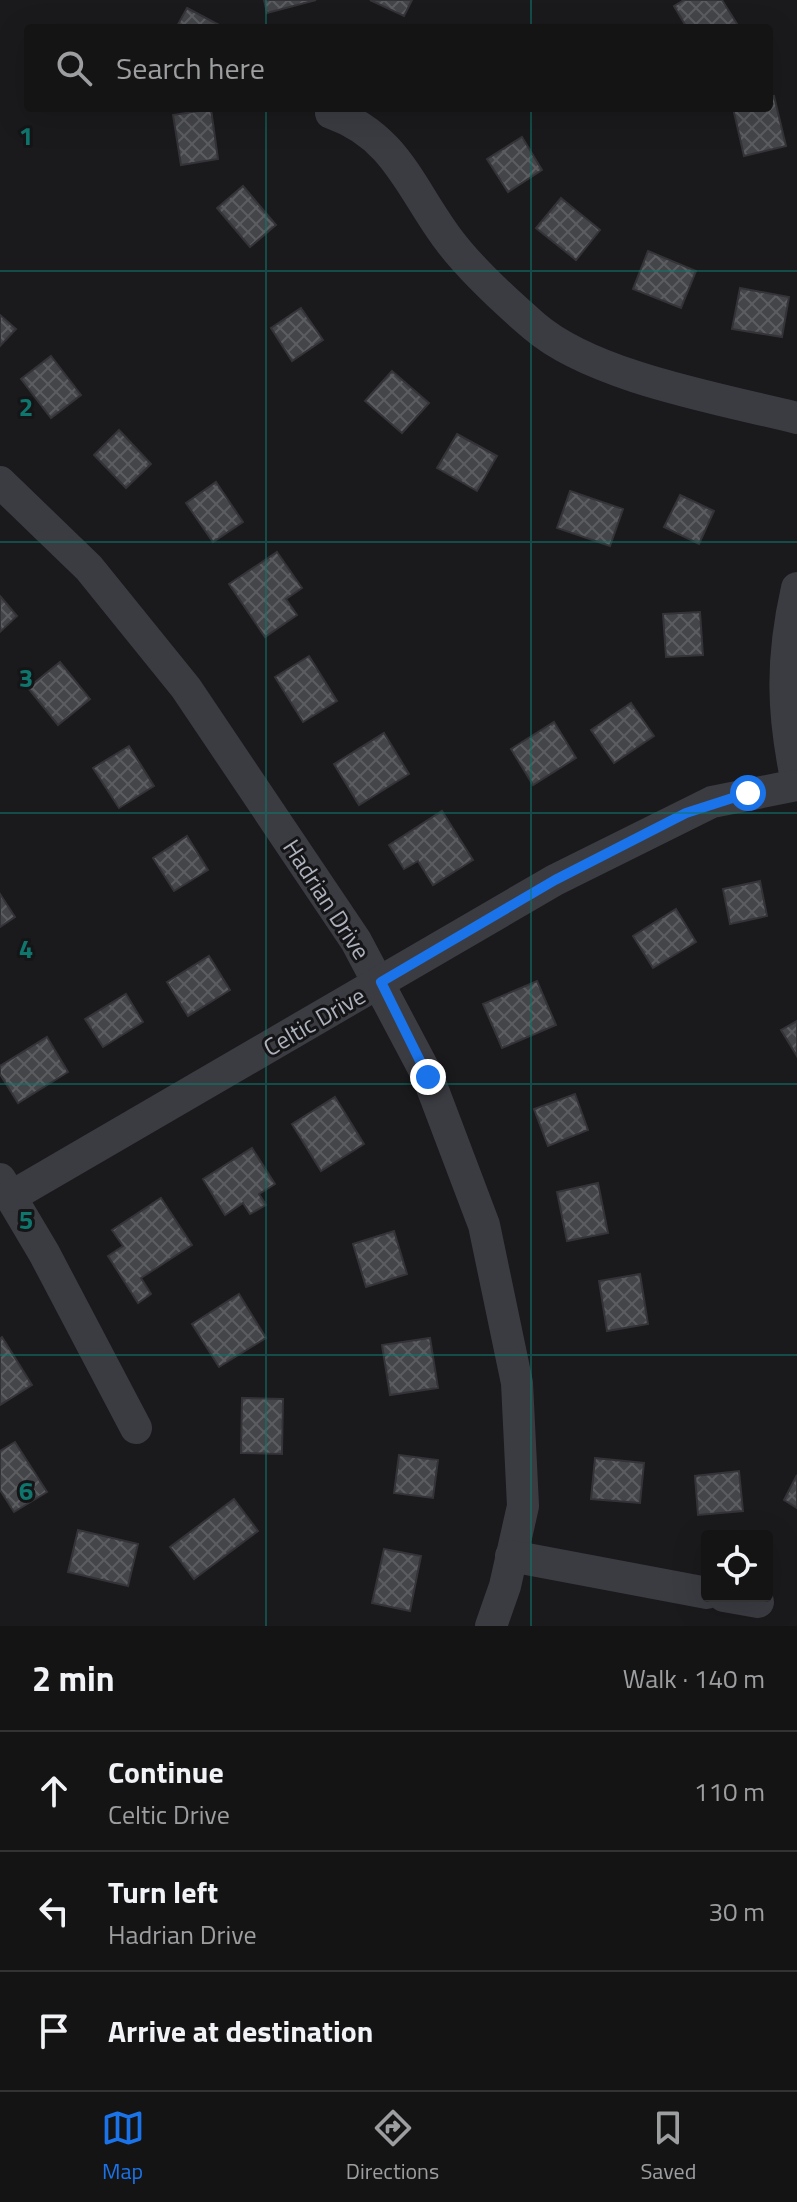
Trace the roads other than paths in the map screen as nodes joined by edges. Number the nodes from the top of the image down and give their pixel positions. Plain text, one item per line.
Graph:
1 (331, 113) dead end
2 (797, 418) edge
3 (0, 482) edge
4 (797, 588) edge
5 (797, 784) edge
6 (381, 982) junction
7 (6, 1188) edge
8 (136, 1428) dead end
9 (511, 1556) junction
10 (701, 1592) edge
11 (491, 1626) edge

1 - 2 street
3 - 6 street, Hadrian Drive
4 - 5 street
5 - 6 street, Celtic Drive
6 - 7 street, Celtic Drive
6 - 9 street, Hadrian Drive
7 - 8 street
9 - 10 street
9 - 11 street, Hadrian Drive

